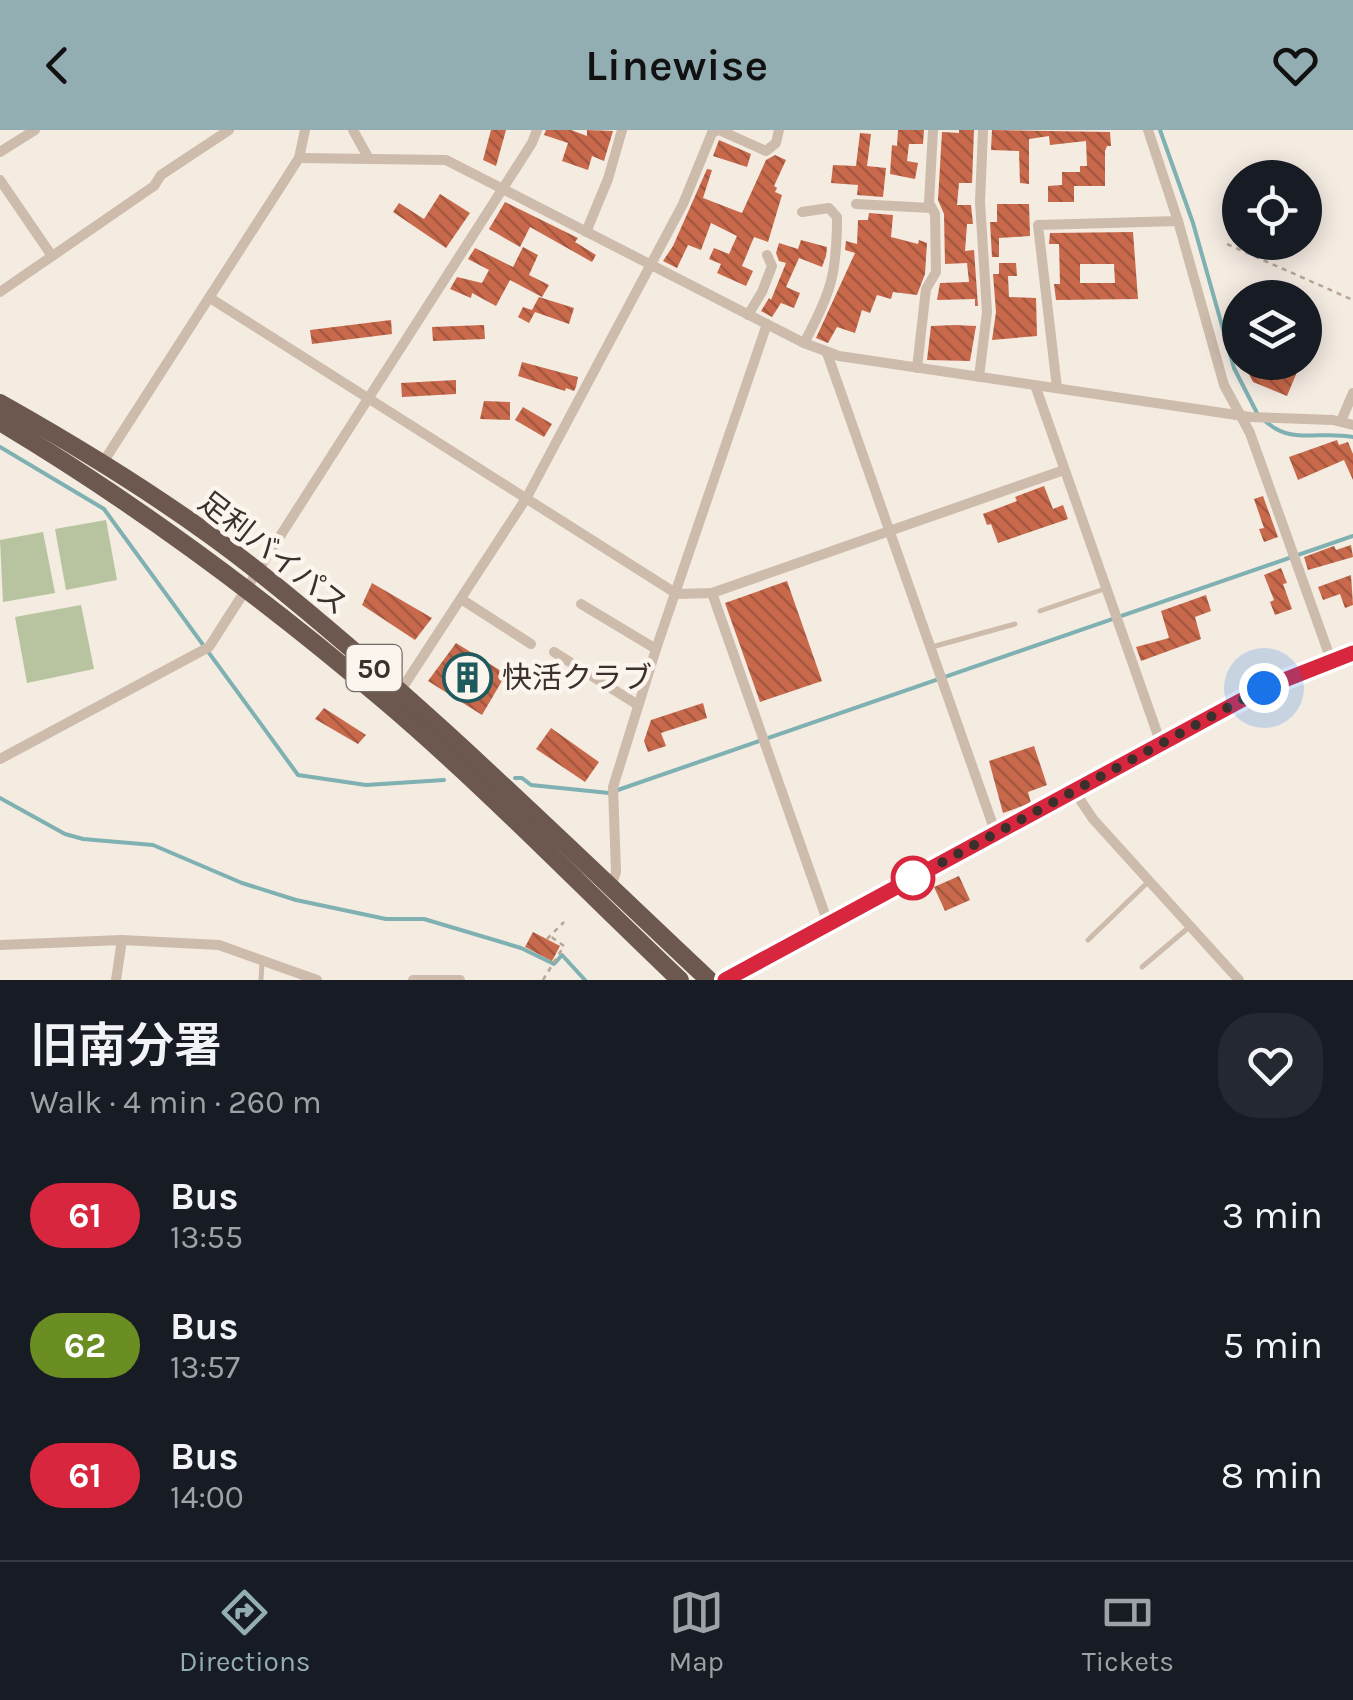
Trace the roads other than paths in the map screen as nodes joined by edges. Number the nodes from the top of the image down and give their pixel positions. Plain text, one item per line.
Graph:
1 (34, 130) edge
2 (230, 130) edge
3 (305, 130) edge
4 (353, 130) edge
5 (536, 130) edge
6 (622, 130) edge
7 (779, 130) edge
8 (933, 130) edge
9 (983, 130) edge
10 (1148, 130) edge
11 (0, 152) edge
12 (299, 158) junction
13 (369, 159) junction
14 (0, 180) edge
15 (500, 188) junction
16 (856, 204) dead end
17 (931, 208) junction
18 (802, 212) dead end
19 (1178, 222) junction
20 (586, 232) junction
21 (766, 255) dead end
22 (52, 256) junction
23 (651, 265) junction
24 (0, 292) edge
25 (210, 298) junction
26 (748, 315) junction
27 (767, 324) junction
28 (804, 343) junction
29 (827, 353) junction
30 (917, 368) junction
31 (979, 377) junction
32 (1035, 385) junction
33 (1057, 388) junction
34 (1353, 393) edge
35 (368, 397) junction
36 (0, 403) edge
37 (1246, 416) junction
38 (0, 422) edge
39 (1341, 422) junction
40 (1353, 425) edge
41 (102, 464) junction
42 (1064, 470) junction
43 (527, 497) junction
44 (888, 532) junction
45 (258, 571) junction
46 (246, 587) junction
47 (1106, 588) junction
48 (712, 593) junction
49 (677, 594) junction
50 (461, 598) junction
51 (581, 604) dead end
52 (1040, 610) dead end
53 (1015, 624) dead end
54 (531, 644) dead end
55 (930, 648) junction
56 (656, 649) junction
57 (554, 652) dead end
58 (1353, 653) edge
59 (1331, 660) junction
60 (401, 690) junction
61 (638, 706) junction
62 (1161, 744) junction
63 (0, 759) edge
64 (1075, 792) junction
65 (996, 834) junction
66 (1150, 881) junction
67 (611, 888) junction
68 (828, 923) junction
69 (1190, 926) junction
70 (122, 940) junction
71 (1088, 940) dead end
72 (0, 946) edge
73 (262, 961) junction
74 (1142, 967) dead end
75 (116, 980) edge
76 (261, 980) edge
77 (317, 980) edge
78 (413, 980) edge
79 (460, 980) edge
80 (680, 980) edge
81 (710, 980) edge
82 (725, 980) edge
83 (1239, 980) edge

1 - 11 street
2 - 22 street
3 - 12 street
4 - 13 street
5 - 15 street
6 - 20 street
7 - 23 street
8 - 17 street
9 - 31 street
10 - 19 street
12 - 13 street
12 - 25 street
13 - 15 street
14 - 22 street
15 - 20 street
15 - 35 street
16 - 17 street
17 - 30 street
18 - 28 street
19 - 33 street
19 - 37 street
20 - 23 street
21 - 26 street
22 - 24 street
23 - 26 street
23 - 43 street
25 - 35 street
25 - 41 street
26 - 27 street
27 - 28 street
27 - 49 street
28 - 29 street
29 - 30 street
29 - 44 street
30 - 31 street
31 - 32 street
32 - 33 street
32 - 42 street
33 - 37 street
34 - 39 street
35 - 43 street
35 - 45 street
36 - 41 highway, 足利バイパス / 50
37 - 39 street
37 - 59 street
38 - 46 highway, 足利バイパス / 50
39 - 40 street
41 - 45 highway, 足利バイパス / 50
42 - 44 street
42 - 47 street
43 - 49 street
43 - 50 street
44 - 48 street
44 - 55 street
45 - 46 street
45 - 60 highway, 足利バイパス / 50
46 - 63 street
46 - 80 highway, 足利バイパス / 50
47 - 52 lane
47 - 62 street
48 - 49 street
48 - 68 street
49 - 56 street
50 - 54 street
50 - 60 street
51 - 56 street
53 - 55 lane
55 - 65 street
56 - 61 street
57 - 61 street
58 - 59 main road
59 - 62 main road
60 - 67 highway, 足利バイパス / 50
61 - 67 street
62 - 64 main road
64 - 65 main road
64 - 66 street
65 - 68 main road
66 - 69 street
66 - 71 lane
67 - 81 highway, 足利バイパス / 50
68 - 82 main road
69 - 74 lane
69 - 83 street
70 - 72 street
70 - 73 street
70 - 75 street
73 - 76 lane
73 - 77 street
78 - 79 street

